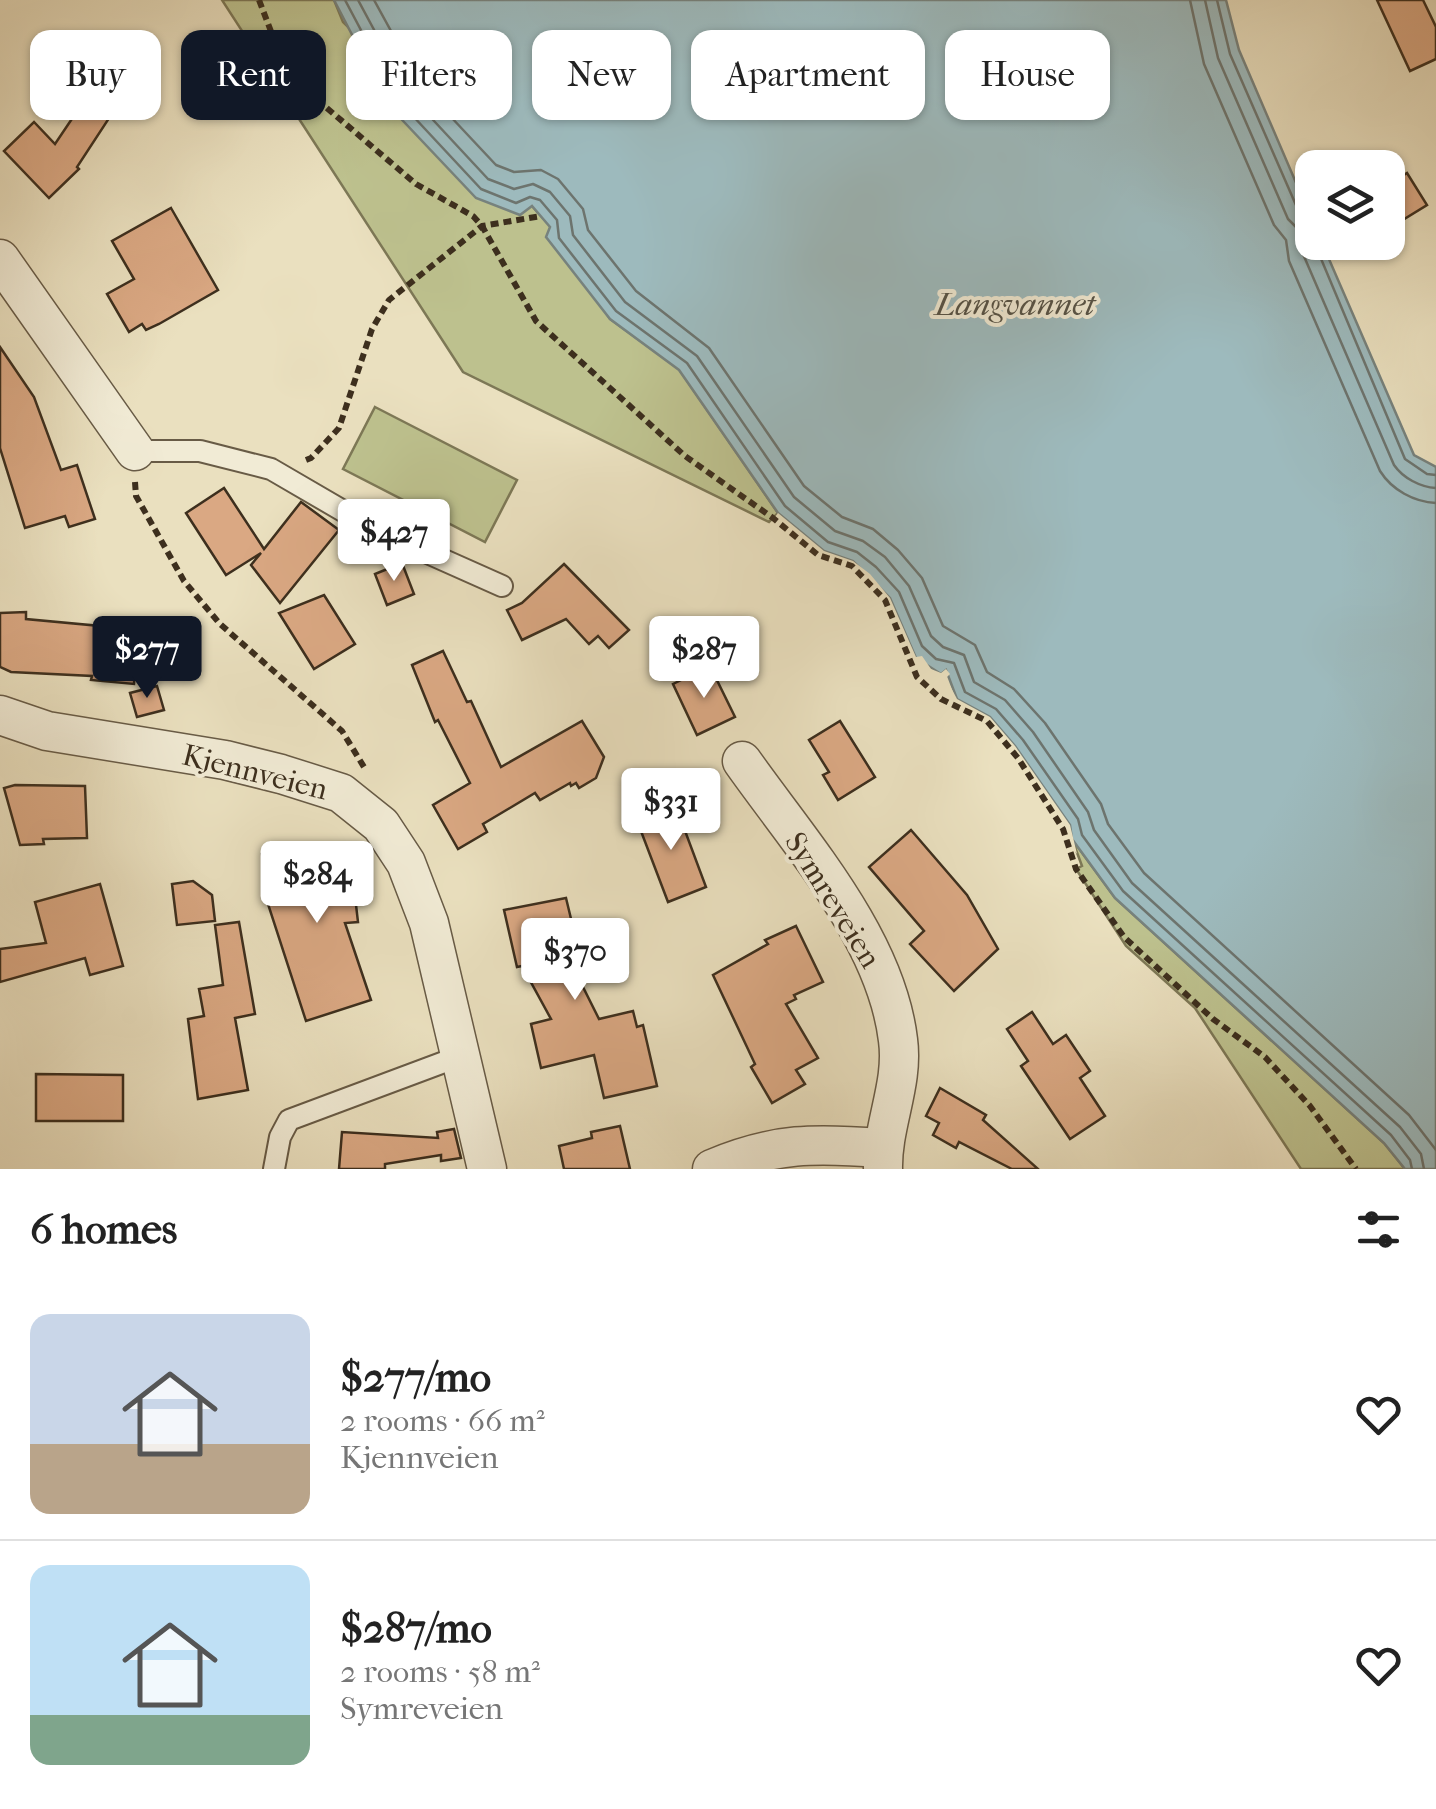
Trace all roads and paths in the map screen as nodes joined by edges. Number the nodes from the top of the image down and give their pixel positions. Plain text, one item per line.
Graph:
1 (258, 0) edge
2 (541, 216) dead end
3 (482, 226) junction
4 (0, 259) edge
5 (135, 451) junction
6 (272, 469) junction
7 (502, 586) dead end
8 (0, 715) edge
9 (742, 761) dead end
10 (381, 825) junction
11 (463, 1056) junction
12 (883, 1158) edge
13 (274, 1169) edge
14 (487, 1169) edge
15 (712, 1169) edge
16 (1356, 1169) edge

1 - 3 path
2 - 3 path
3 - 6 path
3 - 16 path
4 - 5 street
5 - 6 lane
5 - 10 path
6 - 7 lane
8 - 10 street, Kjennveien
9 - 12 street, Symreveien
10 - 11 street, Kjennveien
11 - 13 lane
11 - 14 street, Kjennveien
12 - 15 street

